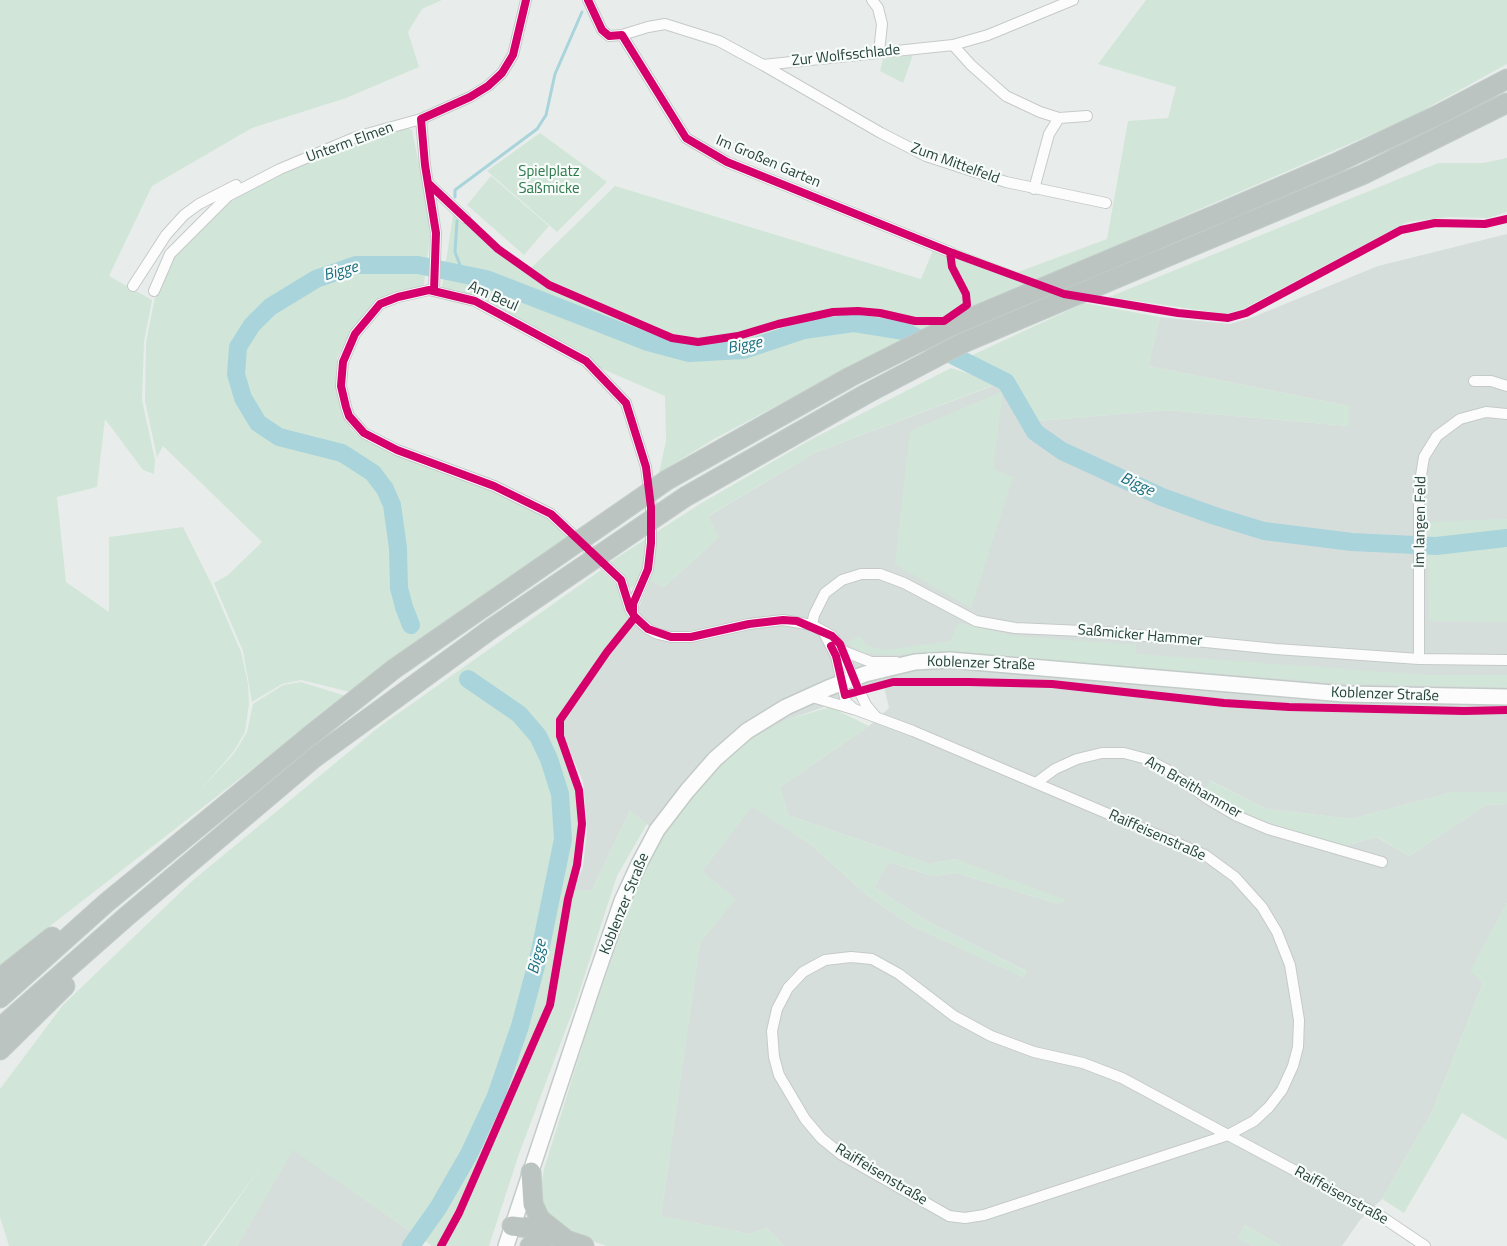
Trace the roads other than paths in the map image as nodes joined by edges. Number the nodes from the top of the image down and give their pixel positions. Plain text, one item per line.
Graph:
1 (526, 0) edge
2 (588, 0) edge
3 (872, 0) edge
4 (1073, 0) edge
5 (622, 35) junction
6 (953, 45) junction
7 (879, 52) junction
8 (763, 65) junction
9 (1507, 79) edge
10 (1507, 103) edge
11 (1087, 116) dead end
12 (1059, 118) junction
13 (421, 119) junction
14 (280, 169) junction
15 (429, 184) junction
16 (1034, 189) junction
17 (1106, 203) dead end
18 (465, 218) dead end
19 (950, 252) dead end
20 (134, 286) dead end
21 (434, 290) junction
22 (154, 291) dead end
23 (1474, 381) dead end
24 (1507, 386) edge
25 (1507, 414) edge
26 (634, 615) junction
27 (812, 625) junction
28 (824, 633) junction
29 (843, 651) junction
30 (1419, 659) junction
31 (1507, 660) edge
32 (915, 662) junction
33 (847, 680) junction
34 (808, 696) junction
35 (1507, 697) edge
36 (854, 709) junction
37 (876, 717) junction
38 (1036, 783) junction
39 (1382, 862) dead end
40 (106, 903) junction
41 (0, 978) edge
42 (0, 998) edge
43 (1, 1044) edge
44 (1228, 1135) junction
45 (530, 1172) junction
46 (512, 1226) junction
47 (546, 1244) edge
48 (506, 1246) edge
49 (584, 1246) edge
50 (1425, 1246) edge

1 - 13 street, Unterm Elmen
2 - 5 street
3 - 7 street
4 - 6 street, Zur Wolfsschlade
5 - 8 street
5 - 19 street, Im Großen Garten
6 - 7 street, Zur Wolfsschlade
6 - 12 street
7 - 8 street, Zur Wolfsschlade
8 - 16 street, Zum Mittelfeld
9 - 40 highway, bridge
10 - 43 highway, bridge
11 - 12 street
12 - 16 street
13 - 14 street, Unterm Elmen
13 - 15 street
14 - 20 street, Unterm Elmen
14 - 22 street, Unterm Elmen
15 - 18 street
15 - 21 street
16 - 17 street, Zum Mittelfeld
21 - 26 street, Am Beul
21 - 26 street, Am Beul
23 - 24 street
25 - 30 street, Im langen Feld
26 - 27 street
27 - 28 street
27 - 30 street, Saßmicker Hammer
28 - 29 street
28 - 33 street
29 - 32 street
29 - 33 street
30 - 31 street, Saßmicker Hammer
32 - 33 main road, Koblenzer Straße
32 - 35 main road, Koblenzer Straße
33 - 34 main road, Koblenzer Straße
33 - 36 street
33 - 37 street
34 - 36 street, Raiffeisenstraße
34 - 45 main road, Koblenzer Straße
36 - 37 street, Raiffeisenstraße
37 - 38 street, Raiffeisenstraße
38 - 39 street, Am Breithammer
38 - 44 street, Raiffeisenstraße
40 - 41 highway
40 - 42 highway
44 - 44 street, Raiffeisenstraße
44 - 50 street, Raiffeisenstraße
45 - 46 main road, Koblenzer Straße
45 - 47 highway
46 - 47 highway
46 - 48 main road, Koblenzer Straße
47 - 49 highway

